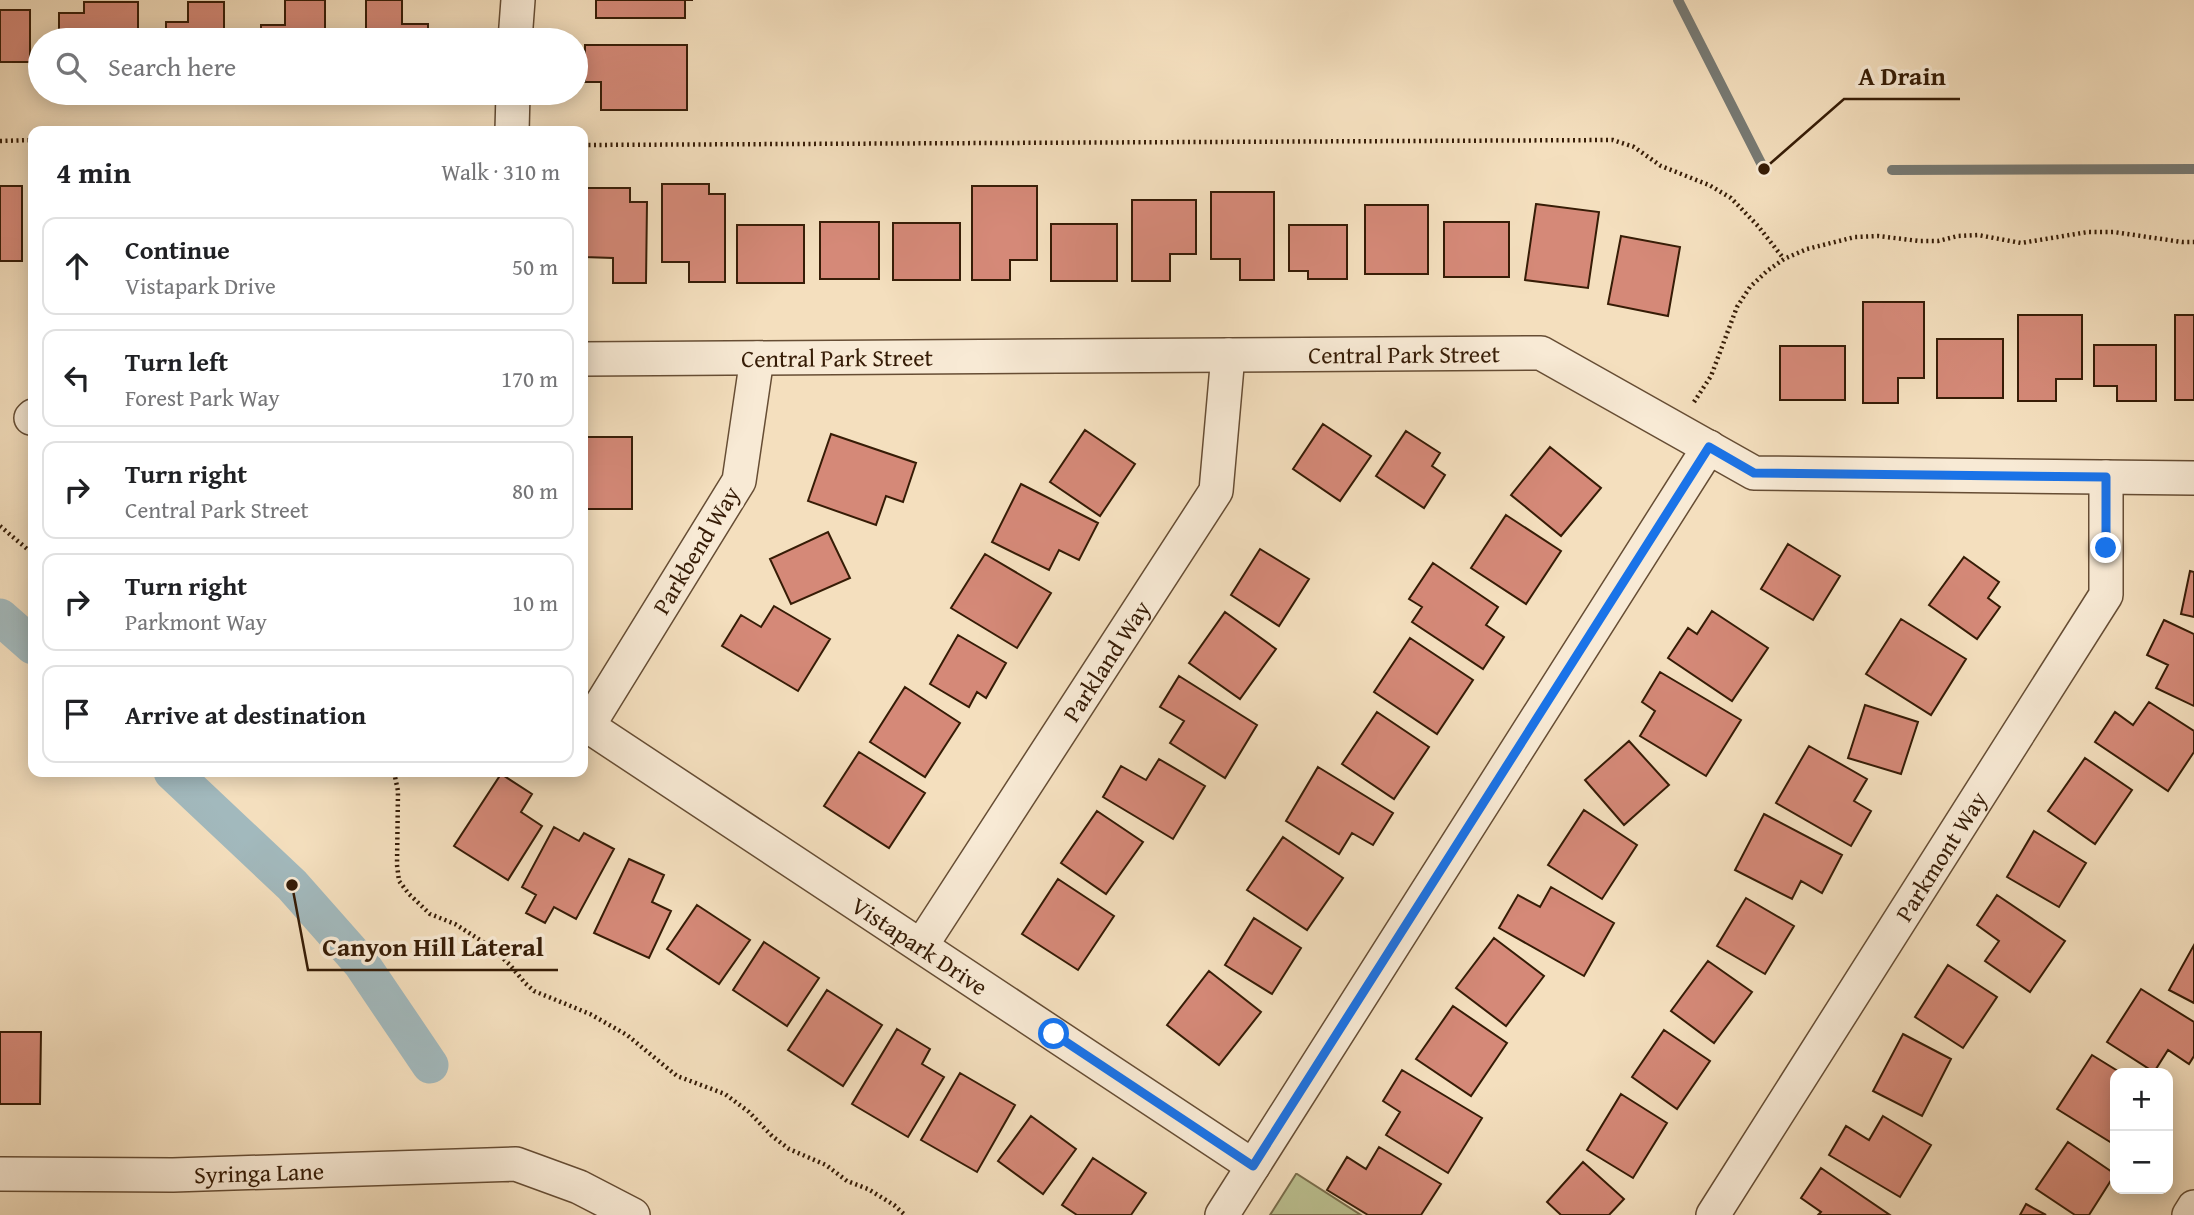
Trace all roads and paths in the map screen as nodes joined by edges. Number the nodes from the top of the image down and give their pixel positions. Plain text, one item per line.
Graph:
1 (518, 0) edge
2 (516, 28) edge
3 (513, 105) edge
4 (512, 126) edge
5 (0, 141) edge
6 (28, 141) edge
7 (588, 145) edge
8 (2194, 242) edge
9 (1784, 259) junction
10 (1228, 355) junction
11 (757, 358) junction
12 (588, 359) edge
13 (1690, 409) dead end
14 (1709, 447) junction
15 (2106, 477) junction
16 (2194, 478) edge
17 (0, 526) edge
18 (28, 550) edge
19 (588, 726) joint
20 (395, 777) edge
21 (921, 946) junction
22 (1253, 1166) junction
23 (0, 1174) edge
24 (2194, 1207) edge
25 (634, 1215) edge
26 (905, 1215) edge
27 (1222, 1215) edge
28 (1713, 1215) edge
29 (2189, 1215) edge

1 - 2 street
3 - 4 street
5 - 6 path
7 - 9 path
8 - 9 path
9 - 13 path
10 - 11 street, Central Park Street
10 - 14 street, Central Park Street
10 - 21 street, Parkland Way
11 - 12 street, Central Park Street
11 - 19 street, Parkbend Way
14 - 15 street, Central Park Street
14 - 22 street
15 - 16 street, Central Park Street
15 - 28 street, Parkmont Way
17 - 18 path
19 - 21 street, Vistapark Drive
20 - 26 path
21 - 22 street, Vistapark Drive
22 - 27 street
23 - 25 street, Syringa Lane
24 - 29 street

